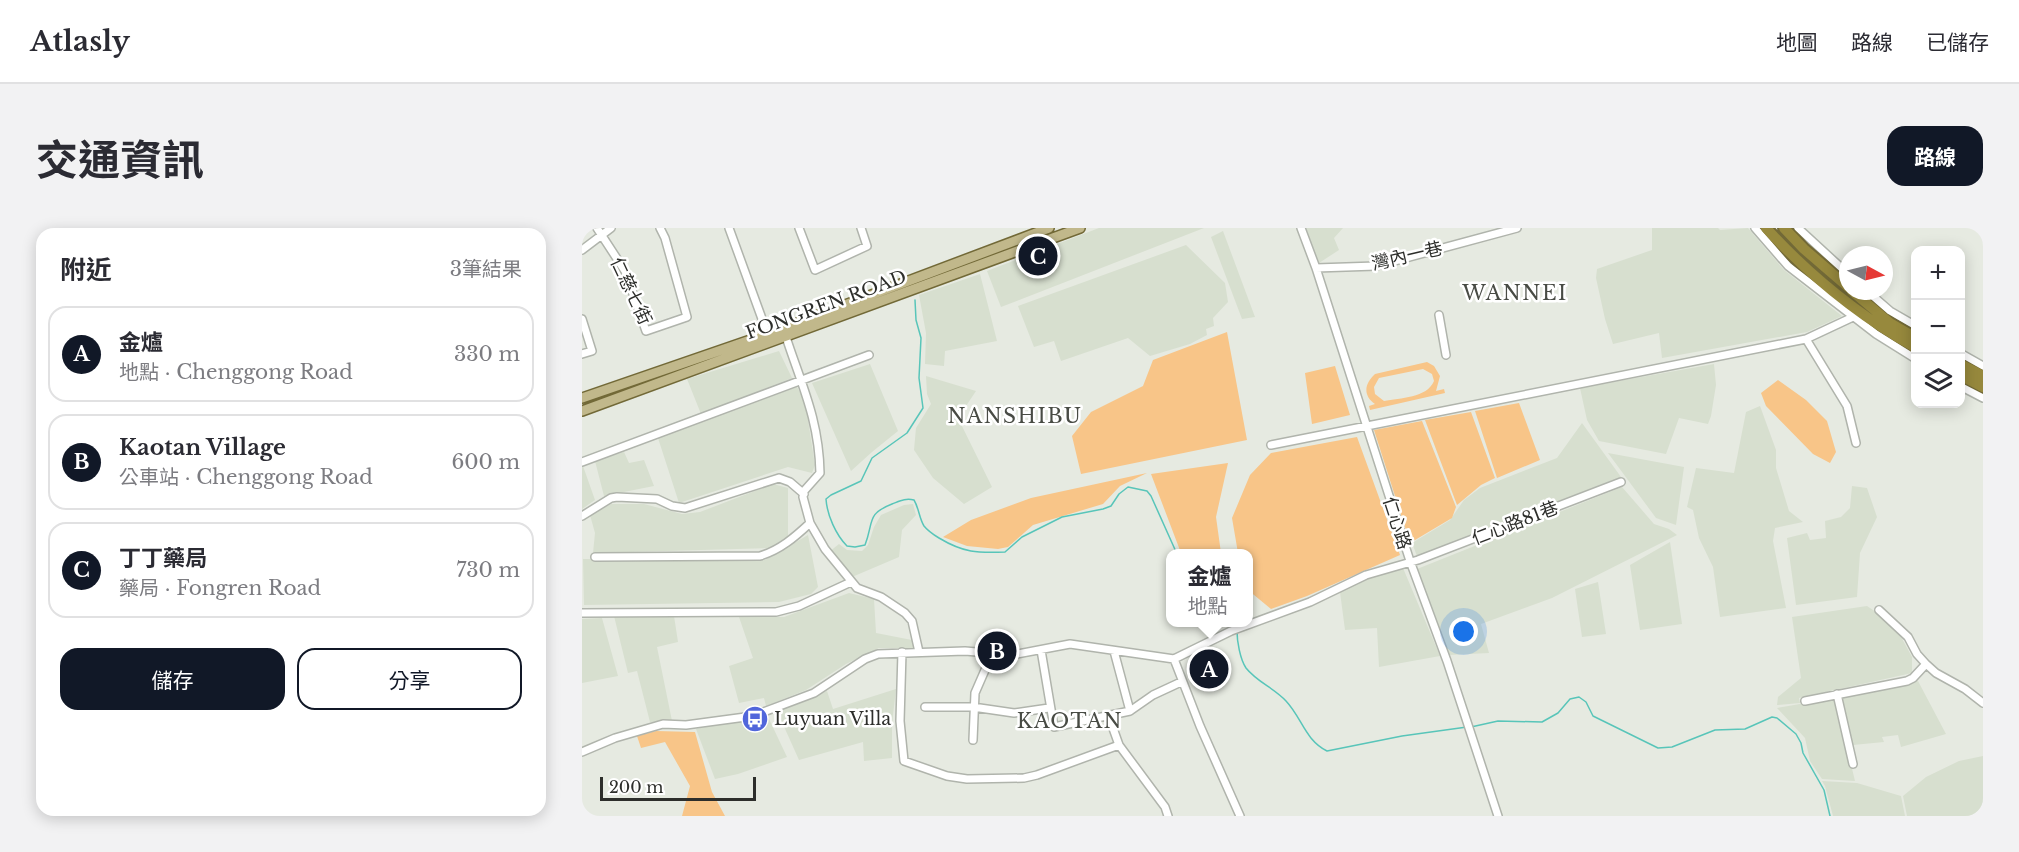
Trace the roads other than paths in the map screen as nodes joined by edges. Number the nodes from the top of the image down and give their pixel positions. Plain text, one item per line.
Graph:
1 (611, 228) edge
2 (660, 228) edge
3 (729, 228) edge
4 (799, 228) edge
5 (861, 228) edge
6 (1049, 228) edge
7 (1080, 228) edge
8 (1301, 228) edge
9 (1517, 228) edge
10 (1755, 228) edge
11 (1766, 228) edge
12 (1784, 228) edge
13 (1798, 228) edge
14 (600, 231) edge
15 (582, 250) edge
16 (1839, 266) edge
17 (1316, 268) junction
18 (1839, 279) edge
19 (1863, 300) edge
20 (1877, 300) edge
21 (1439, 315) dead end
22 (1854, 317) junction
23 (582, 319) edge
24 (1911, 323) edge
25 (1911, 335) edge
26 (786, 337) junction
27 (769, 338) junction
28 (1806, 339) junction
29 (1911, 345) edge
30 (582, 354) edge
31 (1962, 354) edge
32 (869, 355) dead end
33 (1446, 355) dead end
34 (1911, 355) edge
35 (1983, 366) edge
36 (1965, 367) edge
37 (1983, 376) edge
38 (1965, 378) edge
39 (800, 380) junction
40 (1983, 387) edge
41 (1965, 389) edge
42 (582, 398) edge
43 (1983, 398) edge
44 (582, 411) edge
45 (1366, 426) junction
46 (1856, 444) dead end
47 (1271, 445) dead end
48 (582, 462) edge
49 (1621, 482) dead end
50 (804, 494) junction
51 (582, 516) edge
52 (810, 523) junction
53 (595, 557) dead end
54 (1410, 561) junction
55 (851, 582) junction
56 (1879, 610) dead end
57 (582, 613) edge
58 (1253, 622) edge
59 (1241, 627) edge
60 (1041, 650) junction
61 (1114, 651) junction
62 (902, 652) junction
63 (919, 652) junction
64 (992, 654) junction
65 (1174, 659) junction
66 (1926, 664) junction
67 (1181, 682) junction
68 (1838, 694) junction
69 (1805, 701) dead end
70 (1983, 703) edge
71 (925, 707) dead end
72 (973, 707) junction
73 (1049, 708) junction
74 (1130, 711) junction
75 (1109, 717) junction
76 (973, 740) dead end
77 (1119, 745) junction
78 (582, 752) edge
79 (1853, 764) dead end
80 (1168, 816) edge
81 (1240, 816) edge
82 (1498, 816) edge

1 - 14 street
2 - 14 street, 仁慈七街
3 - 27 street
4 - 5 street
6 - 27 main road, FONGREN ROAD
7 - 26 main road, FONGREN ROAD
8 - 17 street, 仁心路
9 - 17 street, 灣內一巷
10 - 22 street
11 - 29 highway
12 - 18 highway
13 - 16 street
14 - 15 street
17 - 45 street, 仁心路
19 - 25 highway
20 - 24 street
21 - 33 street
22 - 28 street
22 - 34 street
23 - 30 street
26 - 27 main road, FONGREN ROAD
26 - 39 street
27 - 42 main road, FONGREN ROAD
27 - 44 main road, FONGREN ROAD
28 - 45 street
28 - 46 street
31 - 35 street
32 - 39 street
36 - 37 highway
38 - 40 highway
39 - 48 street
39 - 50 street
41 - 43 street
45 - 47 street
45 - 54 street, 仁心路
49 - 54 street, 仁心路81巷
50 - 51 street
50 - 52 street
52 - 53 street
52 - 55 street
54 - 58 street, 仁心路81巷
54 - 82 street, 仁心路
55 - 57 street
55 - 63 street
56 - 66 street
59 - 65 street, 仁心路81巷
60 - 61 street
60 - 64 street
60 - 73 street
61 - 65 street
61 - 74 street
62 - 63 street
62 - 77 street
62 - 78 street
63 - 64 street
64 - 72 street
65 - 67 street
66 - 68 street
66 - 70 street
67 - 74 street
67 - 81 street
68 - 69 street
68 - 79 street
71 - 72 street
72 - 73 street
72 - 76 street
73 - 75 street
74 - 75 street
75 - 77 street
77 - 80 street

